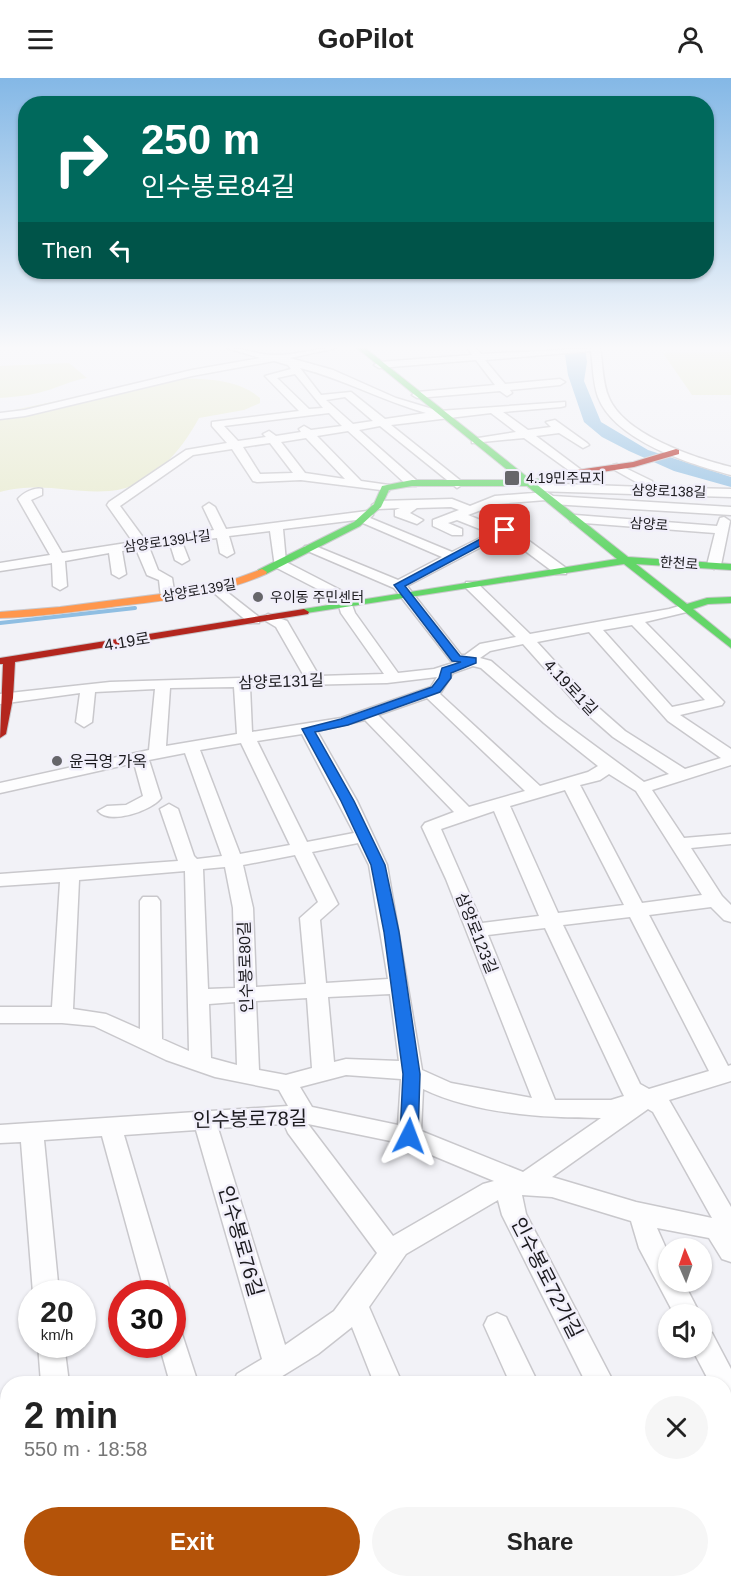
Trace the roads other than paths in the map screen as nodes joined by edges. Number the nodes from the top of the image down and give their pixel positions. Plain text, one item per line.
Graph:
1 (265, 418) edge
2 (293, 418) edge
3 (340, 418) edge
4 (380, 418) edge
5 (414, 418) edge
6 (447, 418) edge
7 (506, 418) edge
8 (557, 418) edge
9 (561, 418) edge
10 (620, 418) edge
11 (254, 420) junction
12 (386, 423) junction
13 (352, 429) junction
14 (525, 434) junction
15 (311, 435) junction
16 (276, 440) junction
17 (476, 441) junction
18 (236, 446) junction
19 (676, 452) junction
20 (556, 456) junction
21 (617, 467) junction
22 (731, 471) edge
23 (578, 472) junction
24 (301, 476) junction
25 (412, 483) junction
26 (357, 484) junction
27 (452, 484) junction
28 (648, 484) dead end
29 (532, 485) junction
30 (386, 488) junction
31 (38, 492) dead end
32 (730, 493) edge
33 (549, 498) junction
34 (421, 504) junction
35 (378, 505) junction
36 (482, 505) junction
37 (209, 507) dead end
38 (729, 511) edge
39 (462, 512) junction
40 (364, 517) junction
41 (575, 519) junction
42 (417, 520) dead end
43 (276, 525) junction
44 (457, 532) dead end
45 (500, 532) junction
46 (592, 532) junction
47 (222, 533) junction
48 (725, 534) edge
49 (175, 539) junction
50 (141, 544) junction
51 (115, 548) junction
52 (310, 549) junction
53 (227, 553) dead end
54 (58, 557) junction
55 (453, 557) junction
56 (182, 560) dead end
57 (627, 560) junction
58 (280, 564) junction
59 (711, 565) junction
60 (0, 567) edge
61 (731, 567) edge
62 (561, 571) junction
63 (119, 574) dead end
64 (471, 585) junction
65 (60, 586) dead end
66 (218, 589) junction
67 (403, 590) junction
68 (168, 597) junction
69 (731, 600) edge
70 (345, 605) junction
71 (686, 608) junction
72 (0, 615) edge
73 (261, 619) junction
74 (635, 620) junction
75 (592, 627) junction
76 (526, 639) junction
77 (731, 645) edge
78 (5, 660) edge
79 (472, 661) junction
80 (446, 671) junction
81 (393, 678) junction
82 (314, 680) junction
83 (242, 682) junction
84 (163, 685) junction
85 (88, 689) junction
86 (429, 692) junction
87 (3, 699) edge
88 (669, 712) junction
89 (368, 714) junction
90 (84, 722) dead end
91 (308, 729) junction
92 (0, 734) edge
93 (248, 737) junction
94 (190, 747) junction
95 (149, 755) junction
96 (728, 764) edge
97 (609, 766) junction
98 (682, 775) junction
99 (570, 782) junction
100 (0, 788) edge
101 (642, 788) junction
102 (536, 792) junction
103 (500, 804) junction
104 (170, 810) dead end
105 (107, 811) dead end
106 (466, 814) junction
107 (365, 836) junction
108 (731, 838) edge
109 (679, 844) junction
110 (301, 849) junction
111 (233, 860) junction
112 (194, 865) junction
113 (70, 876) junction
114 (0, 880) edge
115 (715, 900) junction
116 (150, 901) dead end
117 (635, 909) junction
118 (731, 916) edge
119 (552, 922) junction
120 (476, 930) junction
121 (398, 986) junction
122 (317, 990) junction
123 (246, 994) junction
124 (198, 997) junction
125 (62, 1015) junction
126 (0, 1016) edge
127 (151, 1043) junction
128 (200, 1063) junction
129 (324, 1073) junction
130 (412, 1074) junction
131 (727, 1074) edge
132 (248, 1076) junction
133 (285, 1083) junction
134 (647, 1098) junction
135 (544, 1110) junction
136 (301, 1114) junction
137 (204, 1119) junction
138 (110, 1125) junction
139 (32, 1131) junction
140 (0, 1134) edge
141 (409, 1136) junction
142 (517, 1186) junction
143 (642, 1213) junction
144 (726, 1236) edge
145 (391, 1253) junction
146 (658, 1257) edge
147 (45, 1280) edge
148 (154, 1280) edge
149 (354, 1306) junction
150 (497, 1325) dead end
151 (52, 1358) edge
152 (176, 1358) edge
153 (711, 1358) edge
154 (264, 1375) edge
155 (54, 1376) edge
156 (182, 1376) edge
157 (385, 1376) edge
158 (521, 1376) edge
159 (596, 1376) edge
160 (720, 1376) edge

1 - 11 street
2 - 15 street
3 - 13 street
4 - 12 street
5 - 12 street
6 - 17 street, 삼양로
7 - 14 street
8 - 14 street
9 - 20 street
10 - 19 street
11 - 16 street
11 - 18 street
12 - 13 street
12 - 27 street
13 - 15 street
13 - 25 street
14 - 17 street
14 - 20 street
15 - 16 street
15 - 26 street
16 - 18 street
16 - 24 street
17 - 29 street, 삼양로
18 - 24 street
18 - 50 street
19 - 21 street
19 - 22 street
20 - 23 street
21 - 23 street
21 - 28 street, 삼양로138길
23 - 29 street
24 - 26 street
25 - 27 street
25 - 30 street
26 - 30 street
27 - 29 street
27 - 36 street
29 - 32 street, 삼양로138길
29 - 33 street, 삼양로
30 - 35 street, 삼양로139길
31 - 54 street
32 - 38 street
33 - 36 street
33 - 38 street
33 - 41 street, 삼양로
34 - 35 street
34 - 39 street
34 - 42 street
35 - 40 street, 삼양로139길
36 - 39 street
37 - 47 street
38 - 48 street
39 - 44 street
39 - 45 street
40 - 43 street, 삼양로139나길
40 - 52 street, 삼양로139길
40 - 55 street
41 - 46 street, 삼양로
41 - 48 street, 삼양로
43 - 47 street, 삼양로139나길
43 - 58 street
45 - 55 street
45 - 62 street
46 - 57 street, 삼양로
46 - 59 street
47 - 49 street, 삼양로139나길
47 - 53 street
48 - 59 street
49 - 50 street, 삼양로139나길
49 - 56 street
50 - 51 street, 삼양로139나길
50 - 68 street
51 - 54 street, 삼양로139나길
51 - 63 street
52 - 58 street, 삼양로139길
52 - 67 street
54 - 60 street, 삼양로139나길
54 - 65 street
55 - 67 street
57 - 59 street, 한천로
57 - 62 street, 4.19로
57 - 71 street, 삼양로
58 - 66 street, 삼양로139길
58 - 70 street
59 - 61 street, 한천로
62 - 64 street, 4.19로
64 - 67 street, 4.19로
64 - 76 street, 4.19로1길
66 - 68 street, 삼양로139길
66 - 73 street
67 - 70 street, 4.19로
67 - 79 street
68 - 72 street, 삼양로139길
69 - 71 street
70 - 73 street, 4.19로
70 - 81 street
71 - 74 street, 삼양로131길
71 - 77 street, 삼양로
73 - 78 street, 4.19로
73 - 82 street
74 - 75 street, 삼양로131길
74 - 88 street
75 - 76 street, 삼양로131길
75 - 88 street
76 - 79 street, 삼양로131길
76 - 98 street, 4.19로1길
78 - 87 street
79 - 80 street, 삼양로131길
79 - 97 street
80 - 81 street, 삼양로131길
80 - 86 street
81 - 82 street, 삼양로131길
82 - 83 street, 삼양로131길
83 - 84 street, 삼양로131길
83 - 93 street
84 - 85 street, 삼양로131길
84 - 95 street
85 - 87 street, 삼양로131길
85 - 90 street
86 - 89 street
86 - 102 street
87 - 92 street
88 - 96 street
89 - 91 street
89 - 106 street
91 - 93 street
91 - 107 street
93 - 94 street
93 - 110 street
94 - 95 street
94 - 111 street, 인수봉로80길
95 - 100 street
95 - 105 street
96 - 98 street
97 - 99 street, 삼양로123길
97 - 101 street
98 - 101 street
99 - 102 street, 삼양로123길
99 - 117 street
101 - 109 street
102 - 103 street, 삼양로123길
103 - 106 street, 삼양로123길
103 - 119 street
104 - 112 street
106 - 120 street, 삼양로123길
107 - 110 street
107 - 121 street
108 - 109 street
109 - 115 street
110 - 111 street
110 - 122 street
111 - 112 street
111 - 123 street, 인수봉로80길
112 - 113 street
112 - 124 street
113 - 114 street
113 - 125 street
115 - 117 street
115 - 118 street
116 - 127 street
117 - 119 street
117 - 131 street
119 - 120 street
119 - 134 street
120 - 135 street, 삼양로123길
121 - 122 street
121 - 130 street
122 - 123 street
122 - 129 street
123 - 124 street
123 - 132 street, 인수봉로80길
124 - 128 street
125 - 126 street
125 - 127 street
127 - 128 street
128 - 132 street
129 - 130 street
129 - 133 street
130 - 135 street
130 - 141 street
131 - 134 street
132 - 133 street
133 - 136 street
134 - 135 street
134 - 142 street
134 - 144 street
136 - 137 street, 인수봉로78길
136 - 141 street, 인수봉로78길
136 - 145 street
137 - 138 street, 인수봉로78길
137 - 154 street, 인수봉로76길
138 - 139 street, 인수봉로78길
138 - 148 street
139 - 140 street, 인수봉로78길
139 - 147 street
141 - 142 street, 인수봉로78길
142 - 143 street
142 - 145 street, 인수봉로76길
142 - 159 street, 인수봉로72가길
143 - 144 street
143 - 146 street
145 - 149 street, 인수봉로76길
149 - 154 street, 인수봉로76길
149 - 157 street
150 - 158 street
151 - 155 street
152 - 156 street
153 - 160 street

